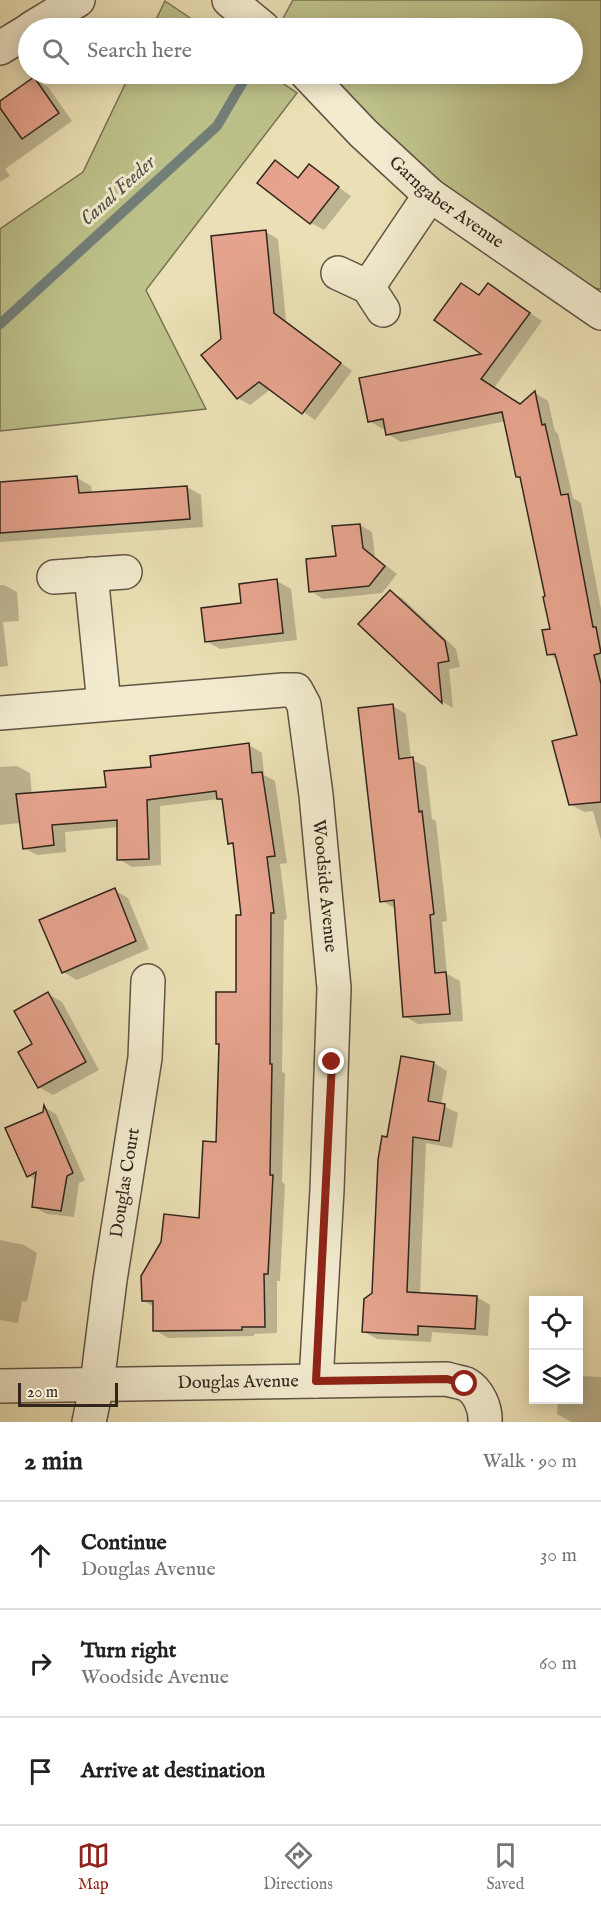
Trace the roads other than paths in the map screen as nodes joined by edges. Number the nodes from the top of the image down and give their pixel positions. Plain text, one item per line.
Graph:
1 (78, 0) edge
2 (229, 0) edge
3 (48, 18) edge
4 (251, 18) edge
5 (18, 37) edge
6 (0, 48) edge
7 (316, 84) edge
8 (430, 195) junction
9 (338, 273) dead end
10 (601, 313) edge
11 (126, 572) dead end
12 (91, 574) junction
13 (54, 577) dead end
14 (104, 704) junction
15 (0, 713) edge
16 (148, 981) dead end
17 (316, 1381) junction
18 (97, 1384) junction
19 (0, 1386) edge
20 (89, 1422) edge
21 (485, 1422) edge

1 - 3 street
2 - 4 street
5 - 6 street
7 - 8 street, Garngaber Avenue
8 - 9 street
8 - 10 street, Garngaber Avenue
11 - 12 street
12 - 13 street
12 - 14 street
14 - 15 street, Woodside Avenue
14 - 17 street, Woodside Avenue
16 - 18 street, Douglas Court
17 - 18 street, Douglas Avenue
17 - 21 street, Douglas Avenue
18 - 19 street, Douglas Avenue
18 - 20 street, Douglas Court

